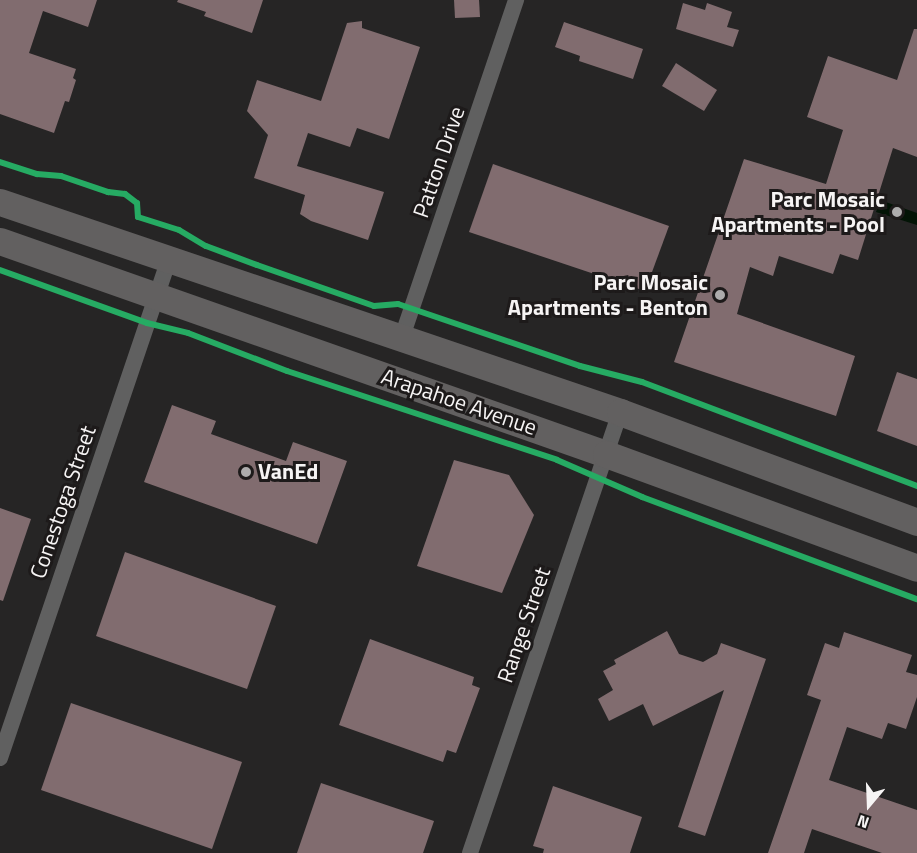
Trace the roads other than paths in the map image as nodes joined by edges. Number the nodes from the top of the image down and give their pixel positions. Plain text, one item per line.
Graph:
1 (516, 0) edge
2 (0, 202) edge
3 (0, 241) edge
4 (169, 259) junction
5 (157, 295) junction
6 (402, 337) junction
7 (620, 412) junction
8 (606, 453) junction
9 (917, 522) edge
10 (917, 568) edge
11 (0, 758) edge
12 (470, 853) edge

1 - 6 street, Patton Drive
2 - 4 main road, Arapahoe Avenue
3 - 5 main road, Arapahoe Avenue
4 - 5 street, Conestoga Street
4 - 6 main road, Arapahoe Avenue
5 - 8 main road, Arapahoe Avenue
5 - 11 street, Conestoga Street
6 - 7 main road, Arapahoe Avenue
7 - 8 street, Range Street
7 - 9 main road, Arapahoe Avenue
8 - 10 main road, Arapahoe Avenue
8 - 12 street, Range Street

